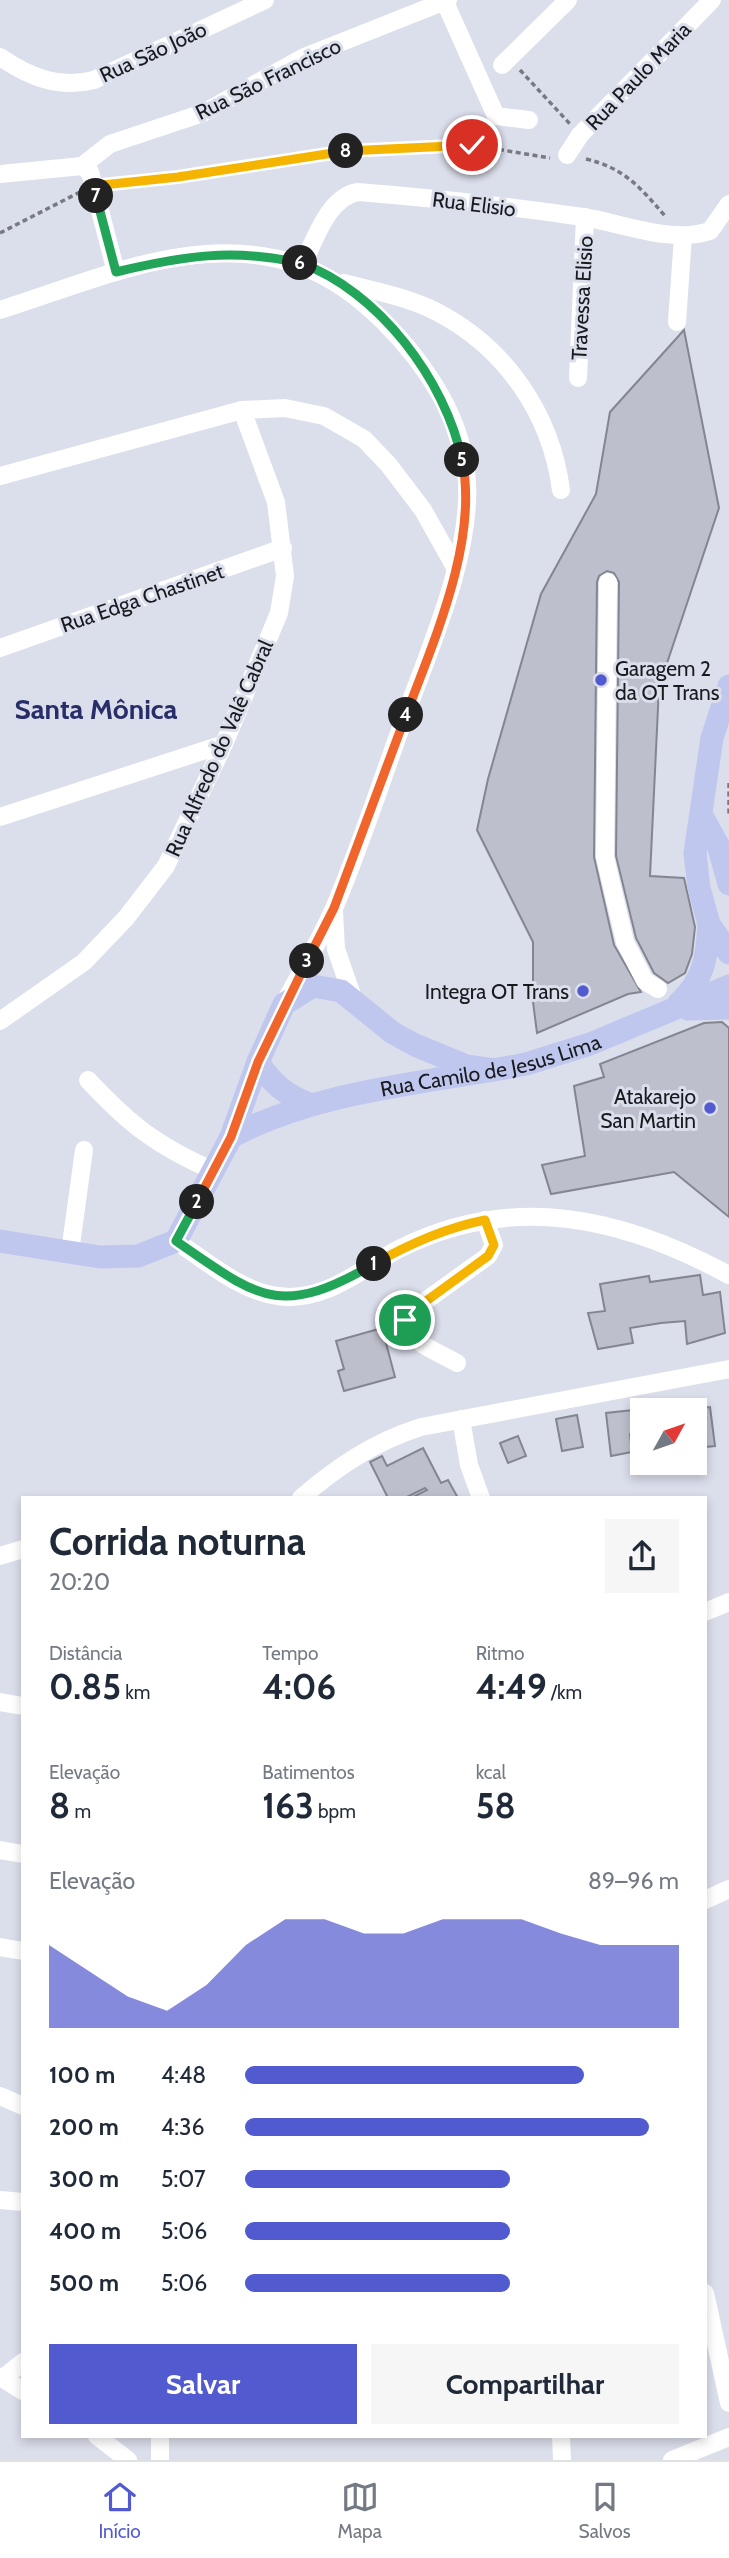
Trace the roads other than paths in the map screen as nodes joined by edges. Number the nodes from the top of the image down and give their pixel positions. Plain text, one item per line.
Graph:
1 (265, 0) edge
2 (446, 0) edge
3 (712, 0) edge
4 (560, 3) edge
5 (0, 57) edge
6 (506, 62) road end
7 (529, 120) dead end
8 (566, 155) road end
9 (82, 166) junction
10 (0, 174) edge
11 (726, 212) edge
12 (585, 218) junction
13 (694, 234) junction
14 (303, 264) junction
15 (116, 272) junction
16 (337, 282) junction
17 (0, 310) edge
18 (677, 322) dead end
19 (578, 379) dead end
20 (242, 410) junction
21 (0, 475) edge
22 (561, 490) dead end
23 (284, 548) junction
24 (455, 567) junction
25 (608, 582) dead end
26 (0, 648) edge
27 (729, 686) edge
28 (224, 744) junction
29 (702, 816) junction
30 (0, 817) edge
31 (729, 884) edge
32 (334, 908) junction
33 (709, 925) junction
34 (729, 953) edge
35 (729, 986) edge
36 (658, 989) dead end
37 (354, 998) junction
38 (284, 1004) junction
39 (729, 1008) edge
40 (671, 1010) junction
41 (0, 1021) edge
42 (258, 1062) junction
43 (494, 1070) junction
44 (88, 1080) dead end
45 (309, 1104) junction
46 (231, 1137) junction
47 (84, 1150) dead end
48 (214, 1171) junction
49 (485, 1220) junction
50 (0, 1241) edge
51 (176, 1241) junction
52 (71, 1252) junction
53 (729, 1275) edge
54 (457, 1363) dead end
55 (729, 1369) edge
56 (461, 1419) junction
57 (303, 1496) edge
58 (480, 1496) edge
59 (21, 1550) edge
60 (0, 1556) edge
61 (729, 1602) edge
62 (707, 1611) edge
63 (0, 1702) edge
64 (21, 1706) edge
65 (0, 1850) edge
66 (21, 1854) edge
67 (729, 1889) edge
68 (707, 1899) edge
69 (0, 1947) edge
70 (21, 1951) edge
71 (0, 2096) edge
72 (21, 2105) edge
73 (0, 2200) edge
74 (21, 2202) edge
75 (707, 2302) edge
76 (21, 2363) edge
77 (1, 2378) edge
78 (21, 2390) edge
79 (729, 2403) edge
80 (729, 2437) edge
81 (100, 2438) edge
82 (160, 2438) edge
83 (561, 2438) edge
84 (697, 2454) edge
85 (128, 2460) edge
86 (160, 2460) edge
87 (562, 2460) edge
88 (672, 2460) edge

1 - 5 street, Rua São João
2 - 7 street
2 - 9 street, Rua São Francisco
3 - 8 street, Rua Paulo Maria
4 - 6 street
9 - 10 street
9 - 15 street
11 - 13 street
12 - 13 street, Rua Elisio
12 - 14 street, Rua Elisio
12 - 19 street, Travessa Elisio
13 - 18 street
14 - 15 street
14 - 16 street
15 - 17 street
16 - 22 street
16 - 24 street
20 - 21 street
20 - 23 street, Rua Alfredo do Valê Cabral
20 - 24 street
23 - 26 street, Rua Edga Chastinet
23 - 28 street, Rua Alfredo do Valê Cabral
24 - 32 street
25 - 36 street
27 - 29 main road
28 - 30 street
28 - 41 street, Rua Alfredo do Valê Cabral
29 - 31 main road
29 - 33 main road
32 - 37 street
32 - 38 street
33 - 34 main road
33 - 40 main road
35 - 40 main road, Rua Camilo de Jesus Lima
37 - 38 main road
37 - 43 main road
38 - 42 main road
39 - 40 main road
40 - 43 main road, Rua Camilo de Jesus Lima
42 - 45 main road
42 - 46 main road
43 - 45 main road, Rua Camilo de Jesus Lima
44 - 48 street
45 - 46 main road, Rua Camilo de Jesus Lima
46 - 48 main road
47 - 52 street
48 - 51 main road
49 - 51 street
49 - 53 street
49 - 54 street
50 - 52 main road
51 - 52 main road
55 - 56 street
56 - 57 street
56 - 58 street
59 - 60 street
61 - 62 street
63 - 64 street
65 - 66 street
67 - 68 street
69 - 70 street
71 - 72 street
73 - 74 street
75 - 79 street
76 - 77 street
77 - 78 street
80 - 84 street
81 - 85 street
82 - 86 street
83 - 87 street
84 - 88 street

